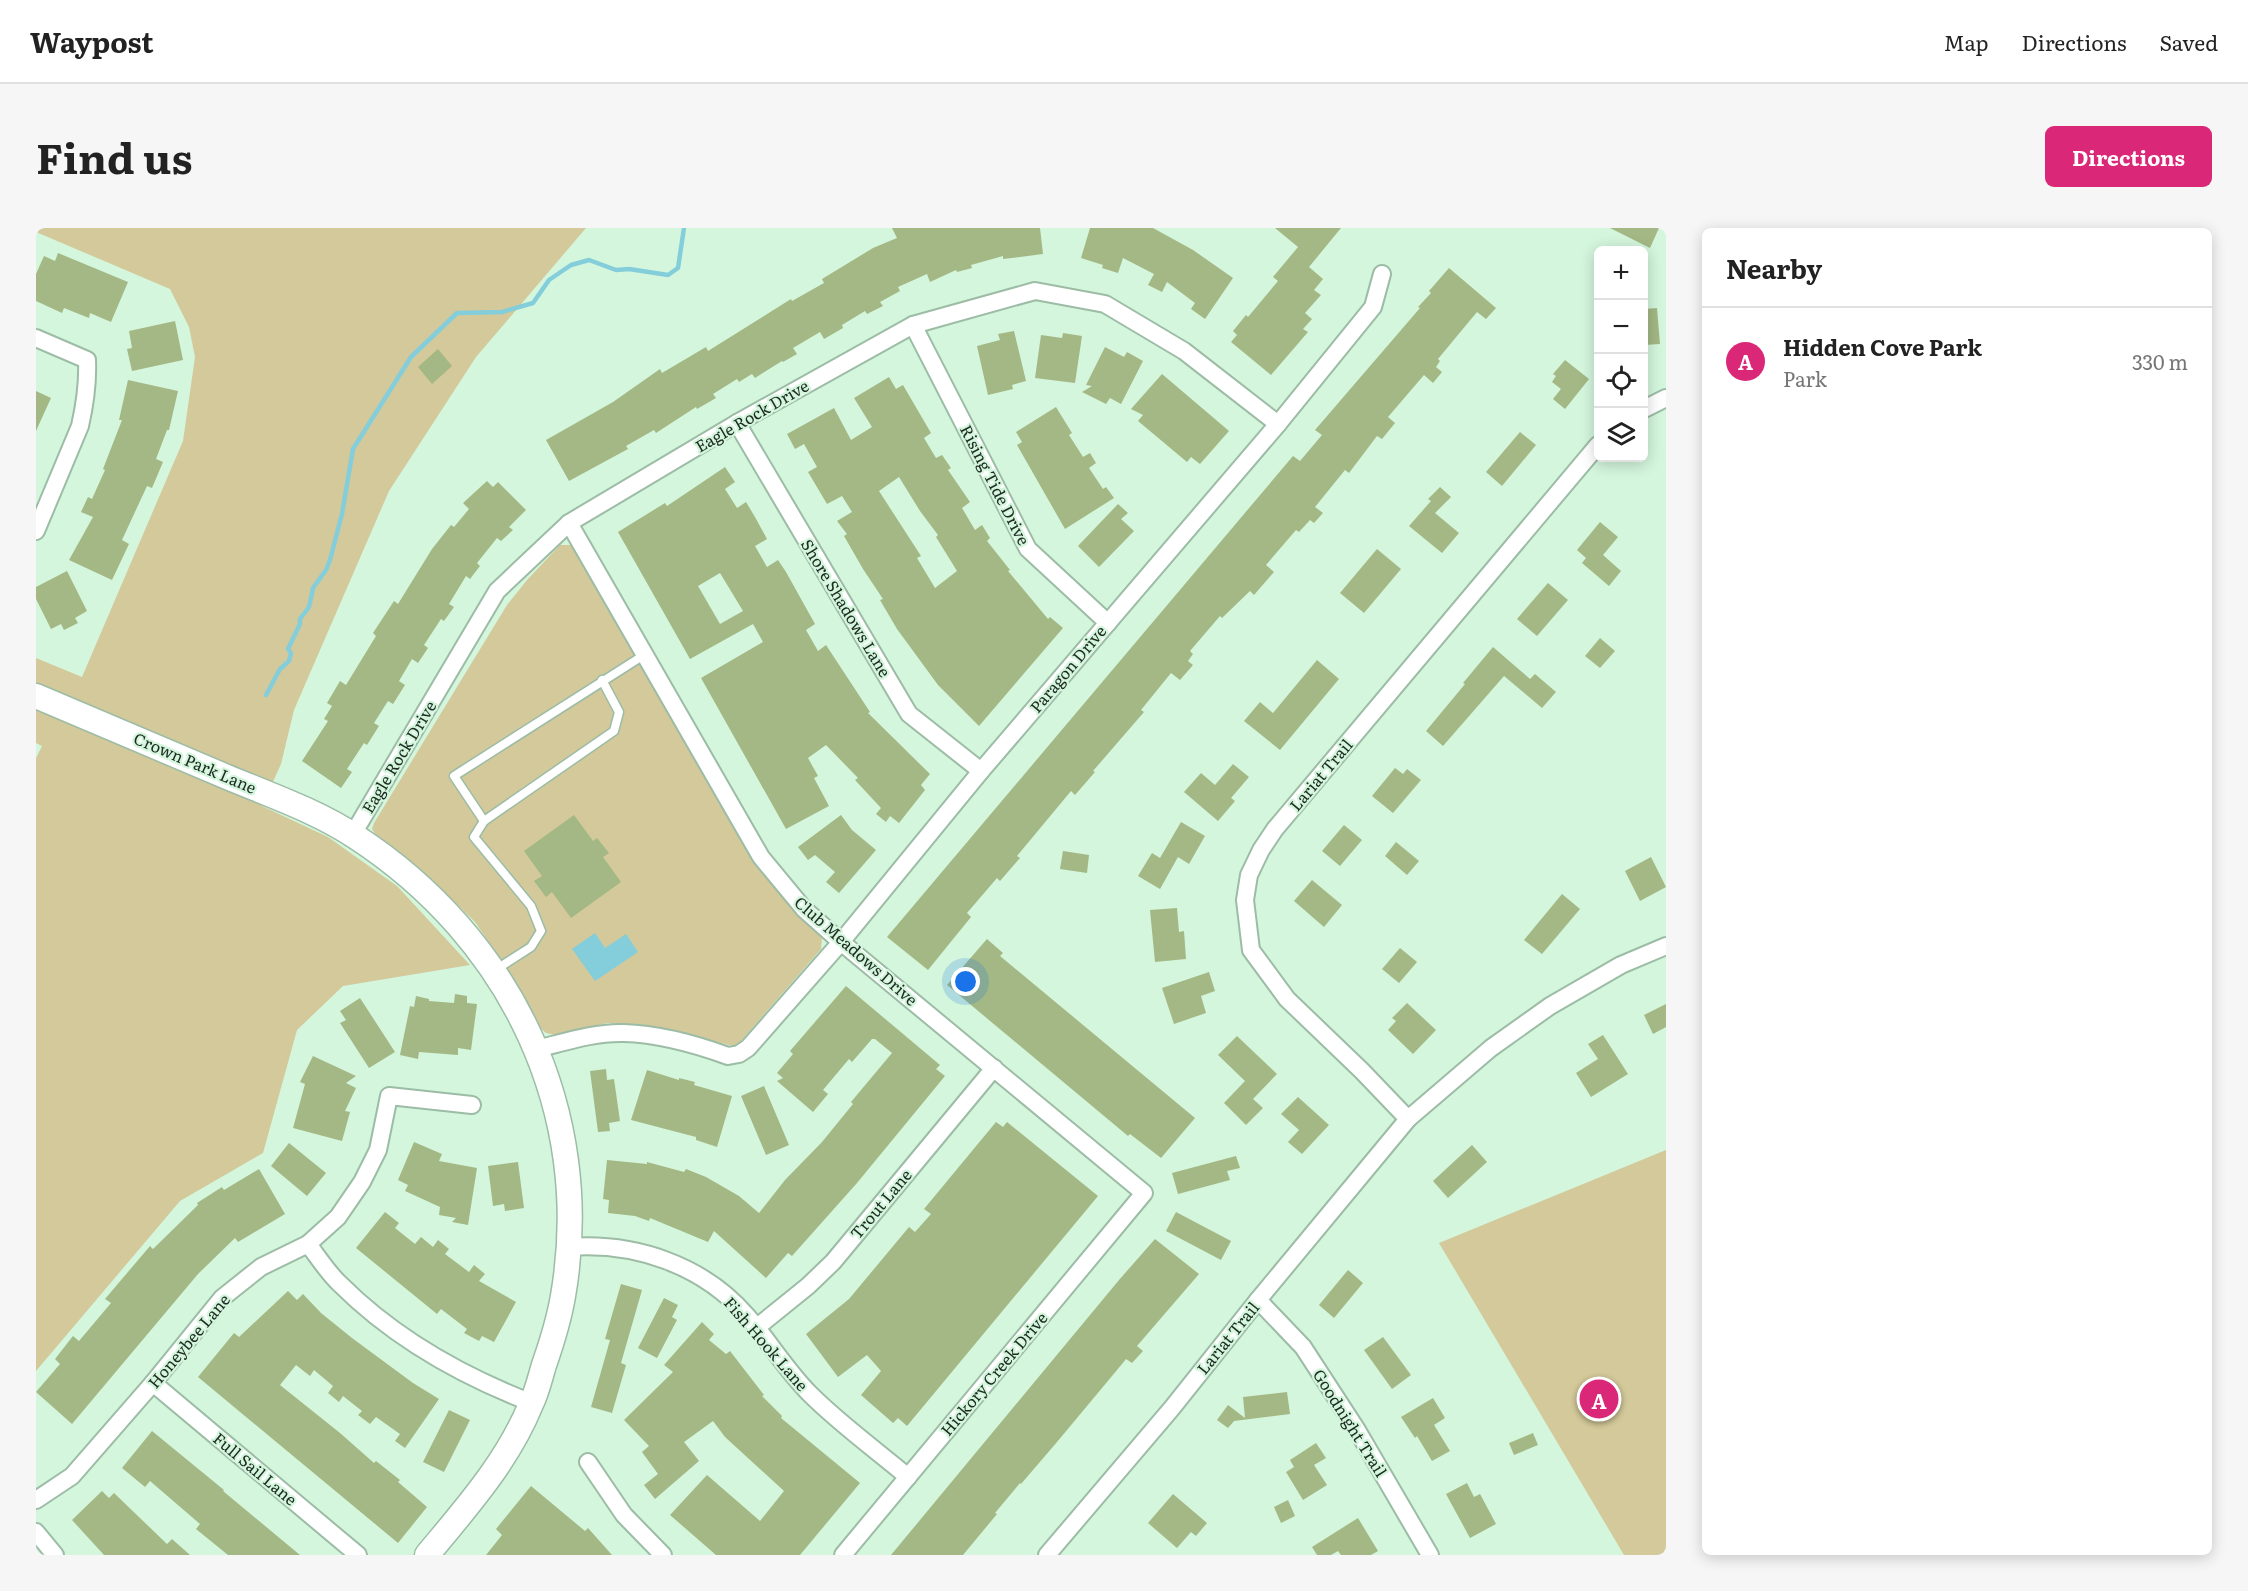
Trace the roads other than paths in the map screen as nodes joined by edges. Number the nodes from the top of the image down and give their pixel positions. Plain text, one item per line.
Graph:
1 (1382, 274) dead end
2 (913, 325) junction
3 (36, 338) edge
4 (1666, 398) edge
5 (1646, 408) edge
6 (737, 423) junction
7 (1278, 424) junction
8 (1594, 451) edge
9 (569, 523) junction
10 (36, 531) edge
11 (1108, 623) junction
12 (644, 655) junction
13 (602, 680) junction
14 (36, 696) edge
15 (981, 771) junction
16 (484, 820) junction
17 (353, 834) junction
18 (841, 942) junction
19 (1666, 946) edge
20 (495, 970) junction
21 (537, 1049) junction
22 (994, 1068) junction
23 (472, 1105) dead end
24 (1408, 1119) junction
25 (1144, 1193) joint
26 (308, 1244) junction
27 (569, 1247) junction
28 (1258, 1300) junction
29 (756, 1328) junction
30 (153, 1383) junction
31 (532, 1403) junction
32 (588, 1462) dead end
33 (908, 1477) junction
34 (36, 1500) edge
35 (36, 1533) edge
36 (55, 1555) edge
37 (358, 1555) edge
38 (427, 1555) edge
39 (663, 1555) edge
40 (843, 1555) edge
41 (1047, 1555) edge
42 (1430, 1555) edge

1 - 7 street, Paragon Drive
2 - 6 street, Eagle Rock Drive
2 - 7 street, Eagle Rock Drive
2 - 11 street, Rising Tide Drive
3 - 10 street
4 - 5 street
6 - 9 street, Eagle Rock Drive
6 - 15 street, Shore Shadows Lane
7 - 11 street, Paragon Drive
8 - 24 street, Lariat Trail
9 - 12 street, Club Meadows Drive
9 - 17 street, Eagle Rock Drive
11 - 15 street, Paragon Drive
12 - 13 lane
12 - 18 street, Club Meadows Drive
13 - 16 lane
13 - 16 lane
14 - 17 street, Crown Park Lane
15 - 18 street, Paragon Drive
16 - 20 lane
17 - 20 street, Crown Park Lane
18 - 21 street, Paragon Drive
18 - 22 street, Club Meadows Drive
19 - 24 street, Lariat Trail
20 - 21 street, Crown Park Lane
21 - 27 street, Crown Park Lane
22 - 25 street, Club Meadows Drive
22 - 29 street, Trout Lane
23 - 26 street, Honeybee Lane
24 - 28 street, Lariat Trail
25 - 33 street, Hickory Creek Drive
26 - 30 street, Honeybee Lane
26 - 31 street
27 - 29 street, Fish Hook Lane
27 - 31 street, Crown Park Lane
28 - 41 street, Lariat Trail
28 - 42 street, Goodnight Trail
29 - 33 street, Fish Hook Lane
30 - 34 street, Honeybee Lane
30 - 37 street, Full Sail Lane
31 - 38 street, Crown Park Lane
32 - 39 street
33 - 40 street, Hickory Creek Drive
35 - 36 street

